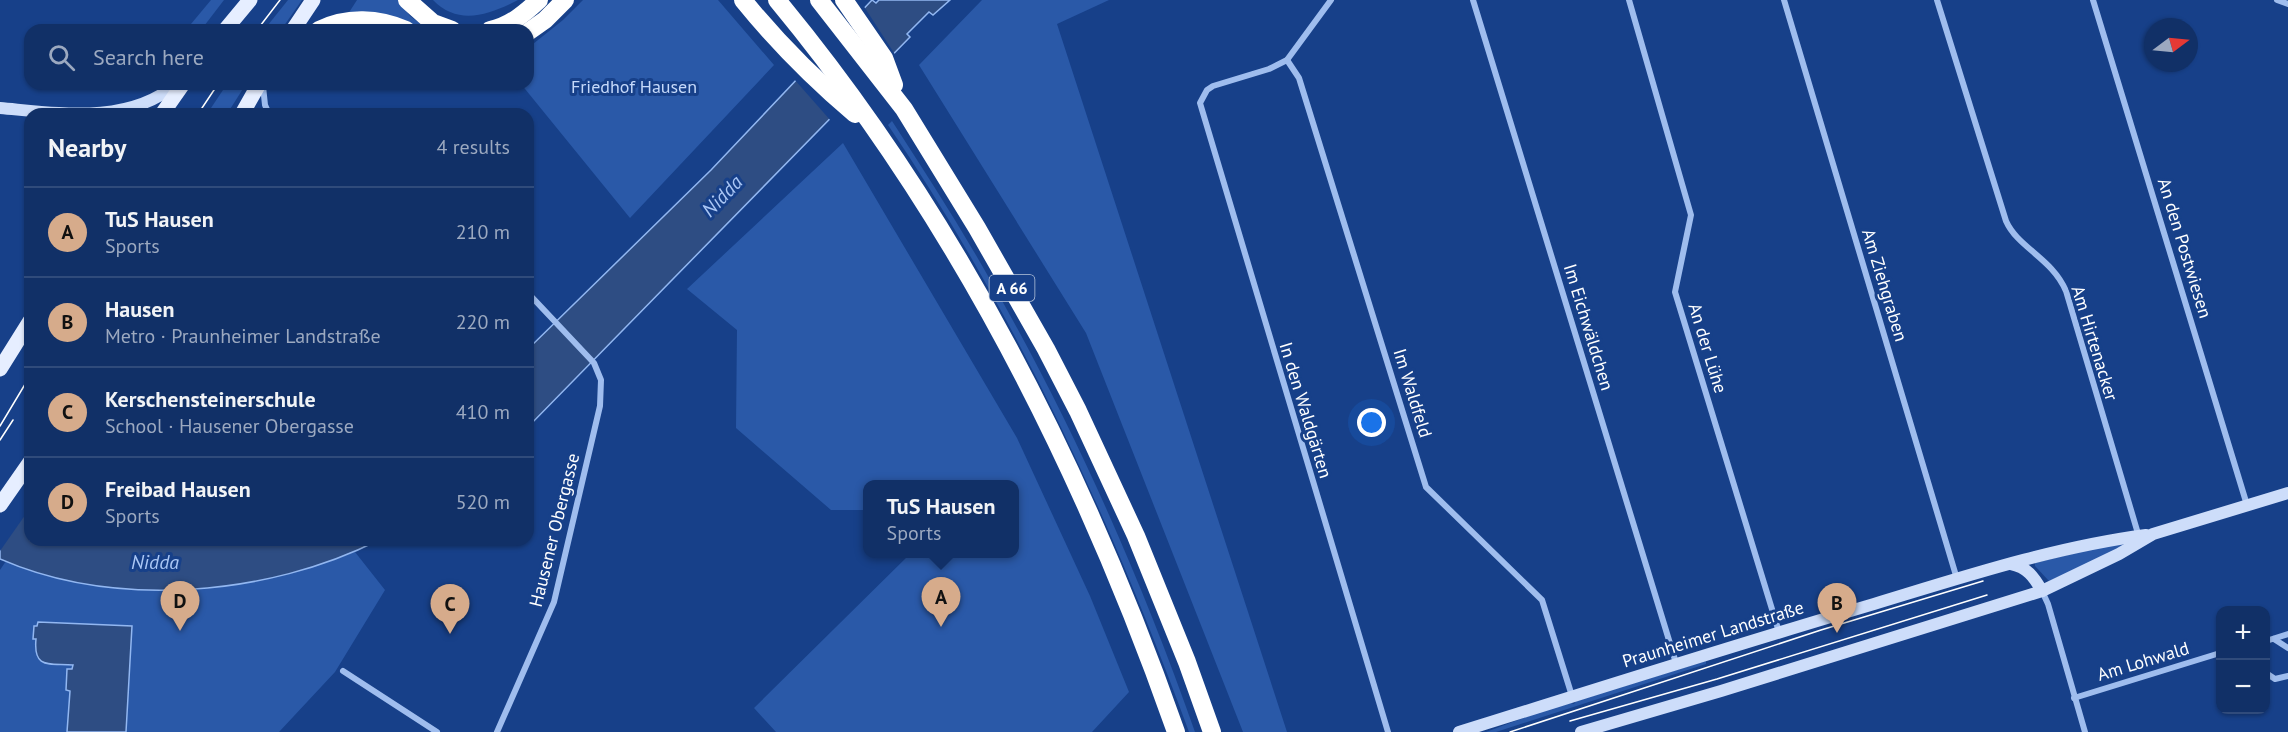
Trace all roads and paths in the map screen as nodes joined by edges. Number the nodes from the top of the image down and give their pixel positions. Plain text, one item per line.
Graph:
1 (250, 0) edge
2 (312, 0) edge
3 (407, 0) edge
4 (539, 0) edge
5 (564, 0) edge
6 (743, 0) edge
7 (777, 0) edge
8 (819, 0) edge
9 (844, 0) edge
10 (1331, 0) edge
11 (1473, 0) edge
12 (1629, 0) edge
13 (1784, 0) edge
14 (1937, 0) edge
15 (2093, 0) edge
16 (2277, 0) edge
17 (2288, 4) edge
18 (230, 24) edge
19 (296, 24) edge
20 (336, 24) edge
21 (391, 24) edge
22 (436, 24) edge
23 (508, 24) edge
24 (534, 28) edge
25 (1287, 60) junction
26 (167, 90) edge
27 (179, 90) edge
28 (257, 90) edge
29 (262, 90) edge
30 (0, 108) edge
31 (129, 108) edge
32 (166, 108) edge
33 (246, 108) edge
34 (266, 108) edge
35 (904, 109) junction
36 (24, 111) edge
37 (879, 135) junction
38 (534, 300) edge
39 (24, 331) edge
40 (0, 369) edge
41 (24, 471) edge
42 (2288, 493) edge
43 (0, 505) edge
44 (2247, 505) junction
45 (2139, 538) junction
46 (2010, 564) junction
47 (1957, 579) junction
48 (2042, 591) junction
49 (1779, 632) junction
50 (2288, 634) edge
51 (2270, 641) edge
52 (2270, 643) edge
53 (2288, 648) edge
54 (2216, 655) edge
55 (1676, 663) junction
56 (343, 671) dead end
57 (2270, 676) edge
58 (2288, 676) edge
59 (1572, 696) junction
60 (2074, 698) junction
61 (427, 730) edge
62 (436, 732) edge
63 (497, 732) edge
64 (1176, 732) edge
65 (1212, 732) edge
66 (1388, 732) edge
67 (1459, 732) edge
68 (1581, 732) edge
69 (2085, 732) edge

1 - 18 main road
2 - 19 main road
3 - 22 highway
4 - 23 highway
5 - 24 highway
6 - 37 highway
7 - 37 highway, A 66
8 - 35 highway, A 66
9 - 35 highway
10 - 25 street
11 - 55 street, Im Eichwäldchen
12 - 49 street, An der Lühe
13 - 47 street, Am Ziehgraben
14 - 45 street, Am Hirtenacker
15 - 44 street, An den Postwiesen
16 - 17 street
20 - 21 highway
25 - 59 street, Im Waldfeld
25 - 66 street, In den Waldgärten
26 - 31 main road
27 - 32 main road
28 - 33 main road
29 - 34 street
30 - 36 main road
35 - 65 highway, A 66
37 - 64 highway, A 66
38 - 63 street, Hausener Obergasse
39 - 40 main road
41 - 43 main road
42 - 44 main road, Praunheimer Landstraße
44 - 45 main road, Praunheimer Landstraße
45 - 46 main road, Praunheimer Landstraße
45 - 48 main road, Praunheimer Landstraße
46 - 47 main road, Praunheimer Landstraße
46 - 48 main road
47 - 49 main road, Praunheimer Landstraße
48 - 60 street
48 - 68 main road, Praunheimer Landstraße
49 - 55 main road, Praunheimer Landstraße
50 - 51 street
52 - 53 street
54 - 60 street, Am Lohwald
55 - 59 main road, Praunheimer Landstraße
56 - 61 street
57 - 58 street
59 - 67 main road, Praunheimer Landstraße
60 - 69 street
61 - 62 street

